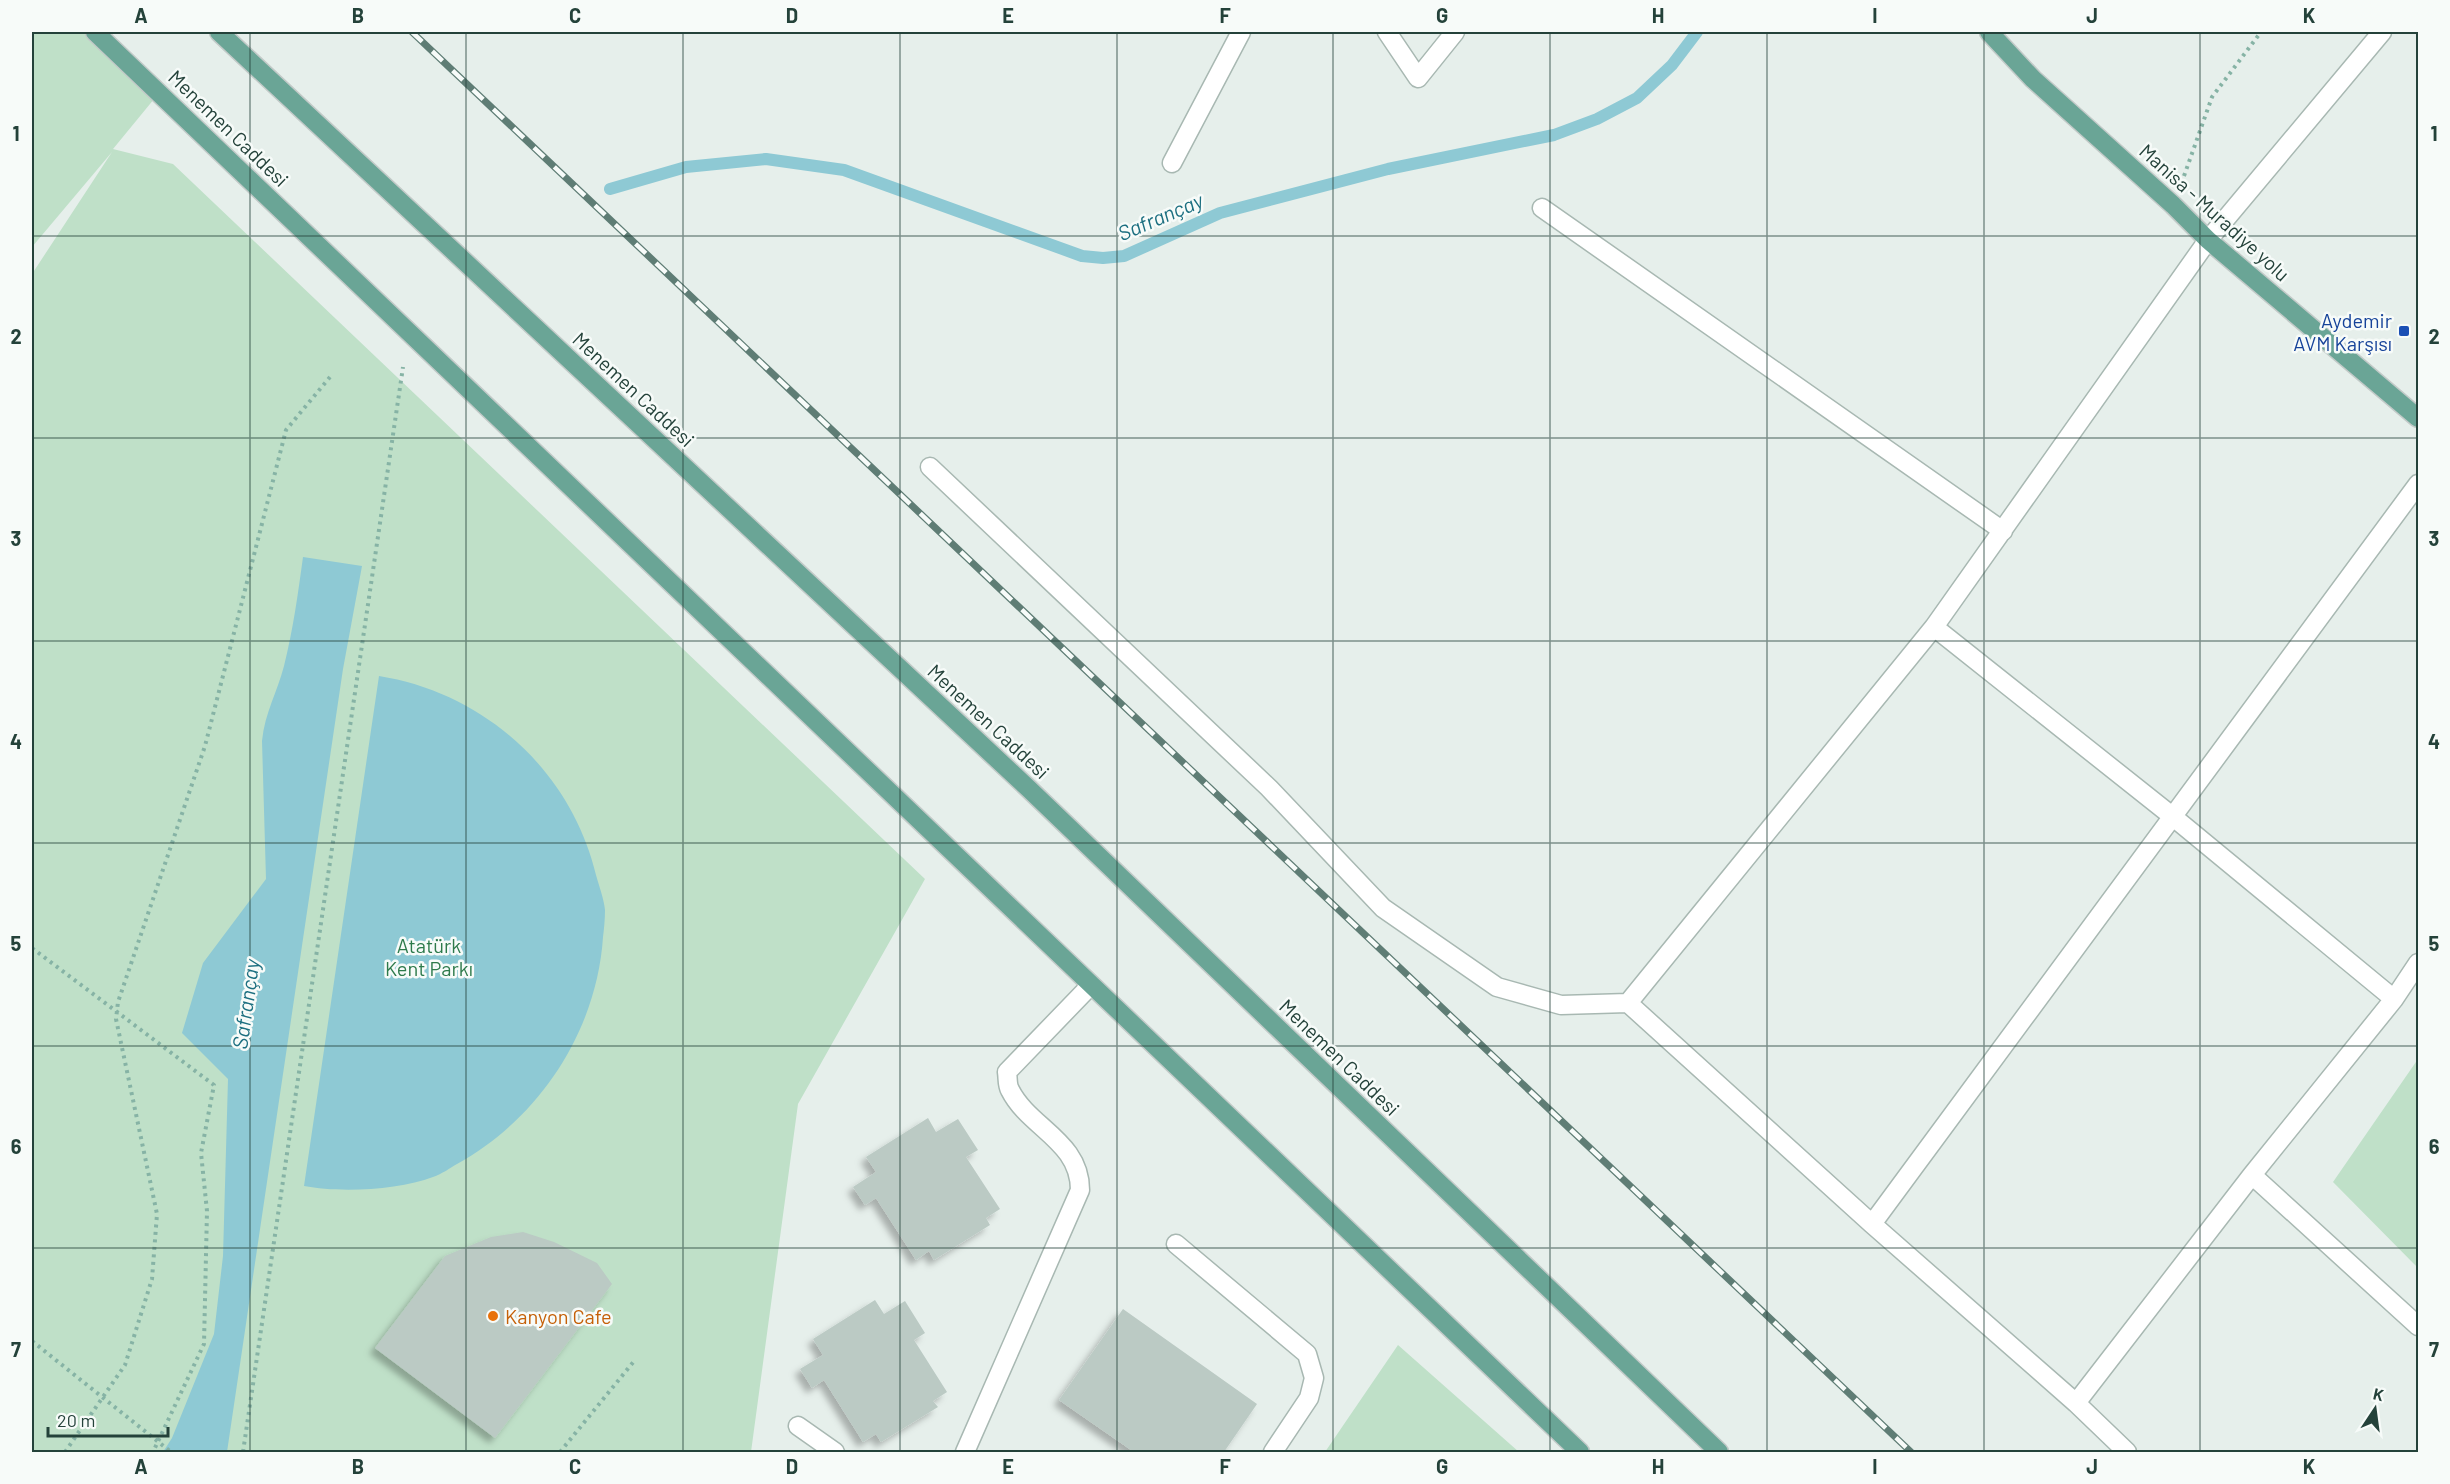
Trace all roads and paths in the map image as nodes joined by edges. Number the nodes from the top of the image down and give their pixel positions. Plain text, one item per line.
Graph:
1 (95, 32) edge
2 (219, 32) edge
3 (1241, 32) edge
4 (1387, 32) edge
5 (1455, 32) edge
6 (1989, 32) edge
7 (2261, 32) edge
8 (2382, 32) edge
9 (1172, 164) dead end
10 (2173, 205) junction
11 (1542, 208) dead end
12 (2208, 240) junction
13 (409, 331) junction
14 (330, 377) dead end
15 (2418, 418) edge
16 (930, 468) dead end
17 (2418, 484) edge
18 (2003, 531) junction
19 (1934, 627) junction
20 (2172, 816) junction
21 (32, 948) edge
22 (2418, 963) edge
23 (1091, 985) junction
24 (2394, 999) junction
25 (1628, 1003) junction
26 (117, 1014) junction
27 (2252, 1174) junction
28 (1872, 1224) junction
29 (1176, 1244) dead end
30 (2418, 1326) edge
31 (32, 1341) edge
32 (635, 1360) dead end
33 (103, 1399) junction
34 (2076, 1403) junction
35 (798, 1426) dead end
36 (158, 1443) junction
37 (65, 1452) edge
38 (153, 1452) edge
39 (171, 1452) edge
40 (243, 1452) edge
41 (560, 1452) edge
42 (835, 1452) edge
43 (964, 1452) edge
44 (1273, 1452) edge
45 (1580, 1452) edge
46 (1719, 1452) edge
47 (2127, 1452) edge

1 - 13 main road, Menemen Caddesi
2 - 46 main road, Menemen Caddesi
3 - 9 street
4 - 5 street
6 - 10 main road, Manisa - Muradiye yolu
7 - 10 path
8 - 12 street
10 - 12 main road, Manisa - Muradiye yolu
11 - 18 street
12 - 15 main road, Manisa - Muradiye yolu
12 - 18 street
13 - 23 main road, Menemen Caddesi
13 - 40 path
14 - 26 path
16 - 25 street
17 - 20 street
18 - 19 street
19 - 20 street
19 - 25 street
20 - 24 street
20 - 28 street
21 - 26 path
22 - 24 street
23 - 43 street
23 - 45 main road, Menemen Caddesi
24 - 27 street
25 - 28 street
26 - 33 path
26 - 36 path
27 - 30 street
27 - 34 street
28 - 34 street
29 - 44 street
31 - 33 path
32 - 41 path
33 - 36 path
33 - 37 path
34 - 47 street
35 - 42 street
36 - 38 path
36 - 39 path

